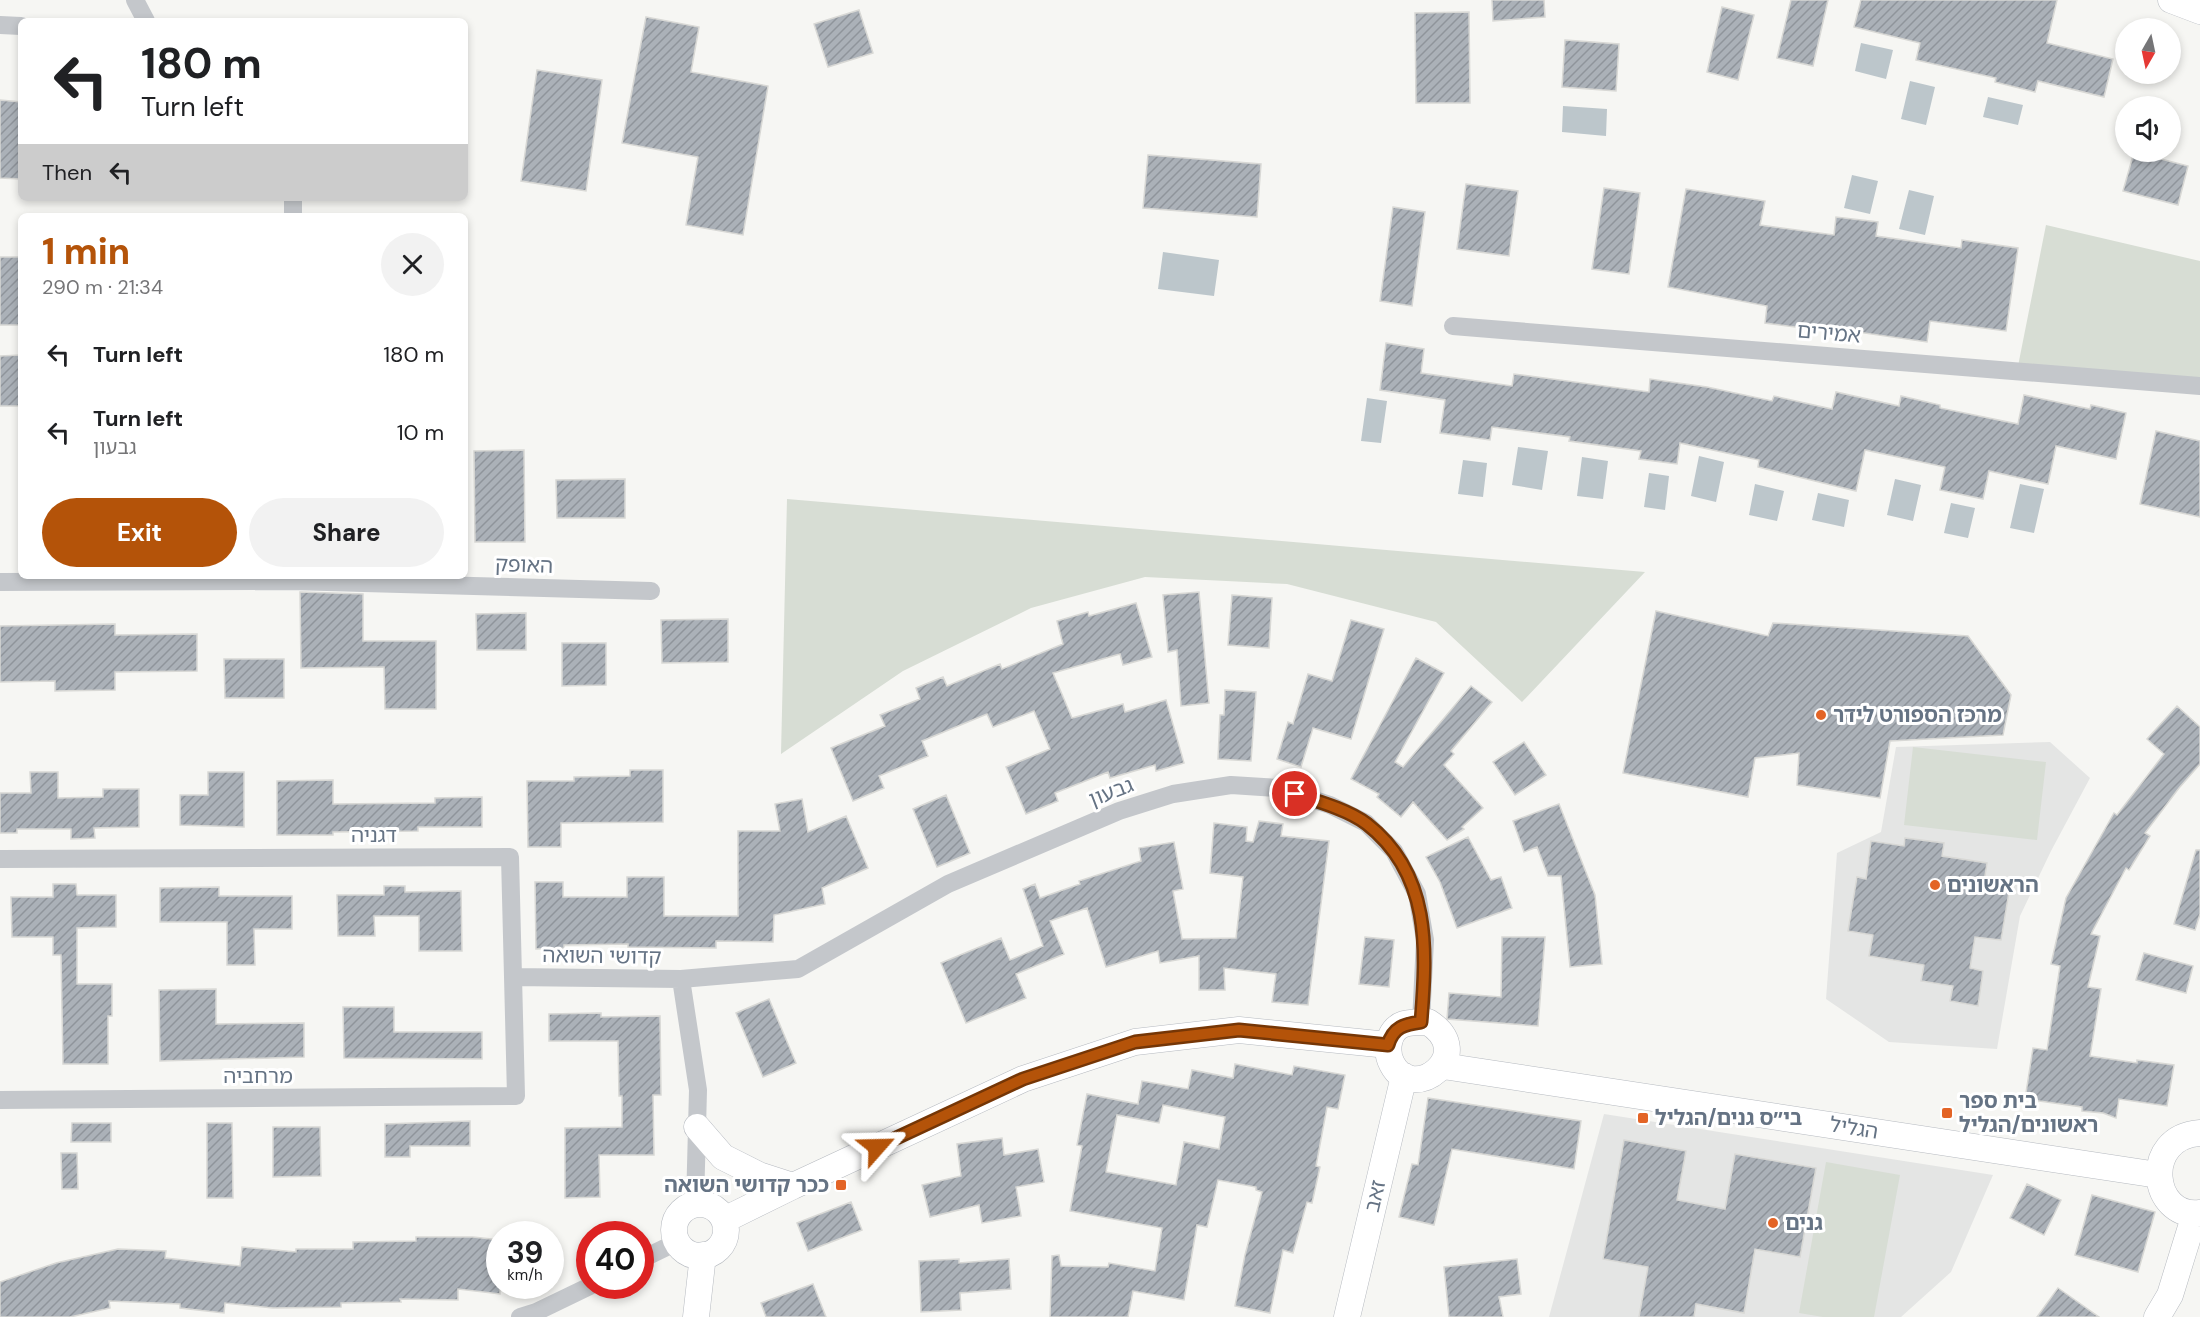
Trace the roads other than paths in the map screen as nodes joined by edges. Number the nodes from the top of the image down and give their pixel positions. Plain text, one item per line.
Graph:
1 (135, 0) edge
2 (2171, 0) edge
3 (2200, 11) edge
4 (143, 18) edge
5 (0, 25) edge
6 (18, 26) edge
7 (1454, 326) dead end
8 (2200, 386) edge
9 (218, 579) edge
10 (319, 579) edge
11 (0, 582) edge
12 (651, 591) dead end
13 (0, 859) edge
14 (513, 977) junction
15 (681, 979) junction
16 (1421, 1022) junction
17 (1388, 1045) junction
18 (1445, 1057) junction
19 (1404, 1076) junction
20 (516, 1096) joint
21 (0, 1100) edge
22 (697, 1126) junction
23 (2200, 1133) edge
24 (2160, 1167) junction
25 (793, 1186) junction
26 (694, 1204) junction
27 (2197, 1214) edge
28 (724, 1220) junction
29 (676, 1242) junction
30 (654, 1253) edge
31 (703, 1255) junction
32 (576, 1293) edge
33 (520, 1317) edge
34 (696, 1317) edge
35 (1347, 1317) edge
36 (2157, 1317) edge

1 - 4 street
2 - 3 street
5 - 6 street
7 - 8 street, אמירים
9 - 11 street, האופק
10 - 12 street, האופק
13 - 14 street, דגניה
14 - 15 street, קדושי השואה
14 - 20 street, דגניה
15 - 16 street, גבעון
15 - 22 street, קדושי השואה
16 - 17 street
16 - 18 street
17 - 19 street
17 - 25 street
18 - 19 street
18 - 24 street, הגליל
19 - 35 street, זאב
20 - 21 street, מרחביה
22 - 25 street
22 - 26 street, קדושי השואה
23 - 24 street
24 - 27 street
25 - 28 street
26 - 28 street
26 - 29 street
27 - 36 street
28 - 31 street
29 - 30 street
29 - 31 street
31 - 34 street
32 - 33 street

